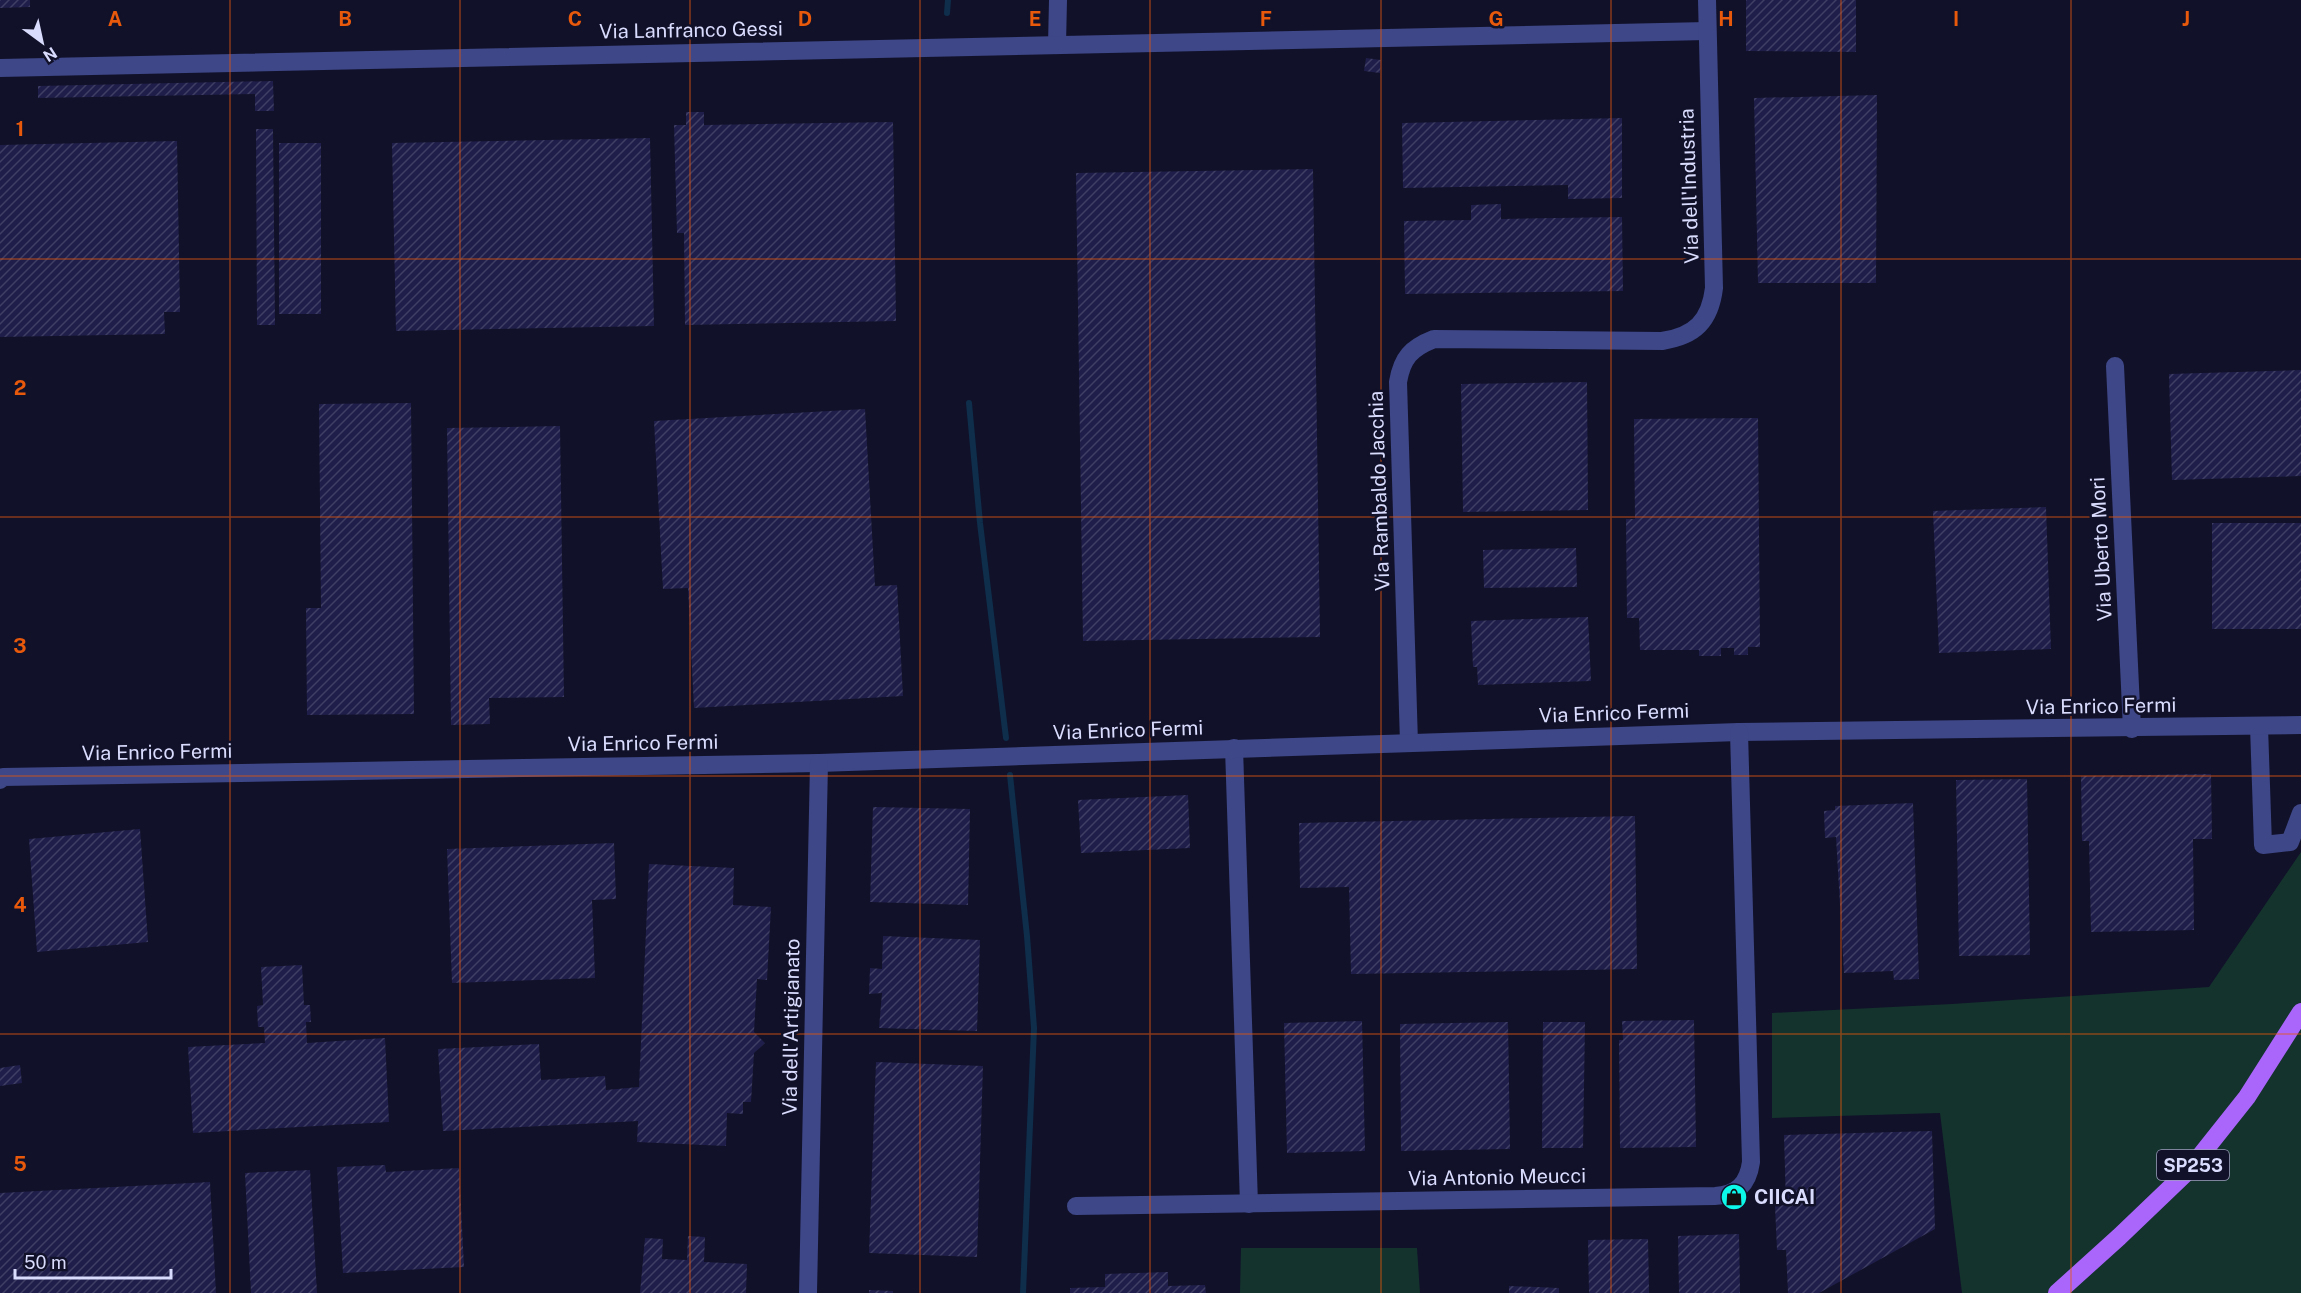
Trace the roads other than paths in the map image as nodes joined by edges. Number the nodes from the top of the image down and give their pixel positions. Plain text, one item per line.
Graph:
1 (1058, 0) edge
2 (1707, 0) edge
3 (1707, 31) junction
4 (1057, 45) junction
5 (0, 68) edge
6 (1662, 341) joint
7 (2115, 366) dead end
8 (2301, 725) edge
9 (2259, 726) junction
10 (2132, 729) junction
11 (1739, 732) junction
12 (1409, 743) junction
13 (1234, 748) junction
14 (819, 763) junction
15 (0, 780) edge
16 (2301, 813) edge
17 (2301, 1012) edge
18 (1249, 1204) junction
19 (1076, 1206) dead end
20 (808, 1293) edge
21 (2057, 1293) edge

1 - 4 street
2 - 3 street, Via dell'Industria
3 - 4 street, Via Lanfranco Gessi
3 - 6 street, Via dell'Industria
4 - 5 street, Via Lanfranco Gessi
6 - 12 street, Via Rambaldo Jacchia
7 - 10 street, Via Uberto Mori
8 - 9 street, Via Enrico Fermi
9 - 10 street, Via Enrico Fermi
9 - 16 street
10 - 11 street, Via Enrico Fermi
11 - 12 street, Via Enrico Fermi
11 - 18 street, Via Antonio Meucci
12 - 13 street, Via Enrico Fermi
13 - 14 street, Via Enrico Fermi
13 - 18 street
14 - 15 street, Via Enrico Fermi
14 - 20 street, Via dell'Artigianato
17 - 21 main road, SP253
18 - 19 street

